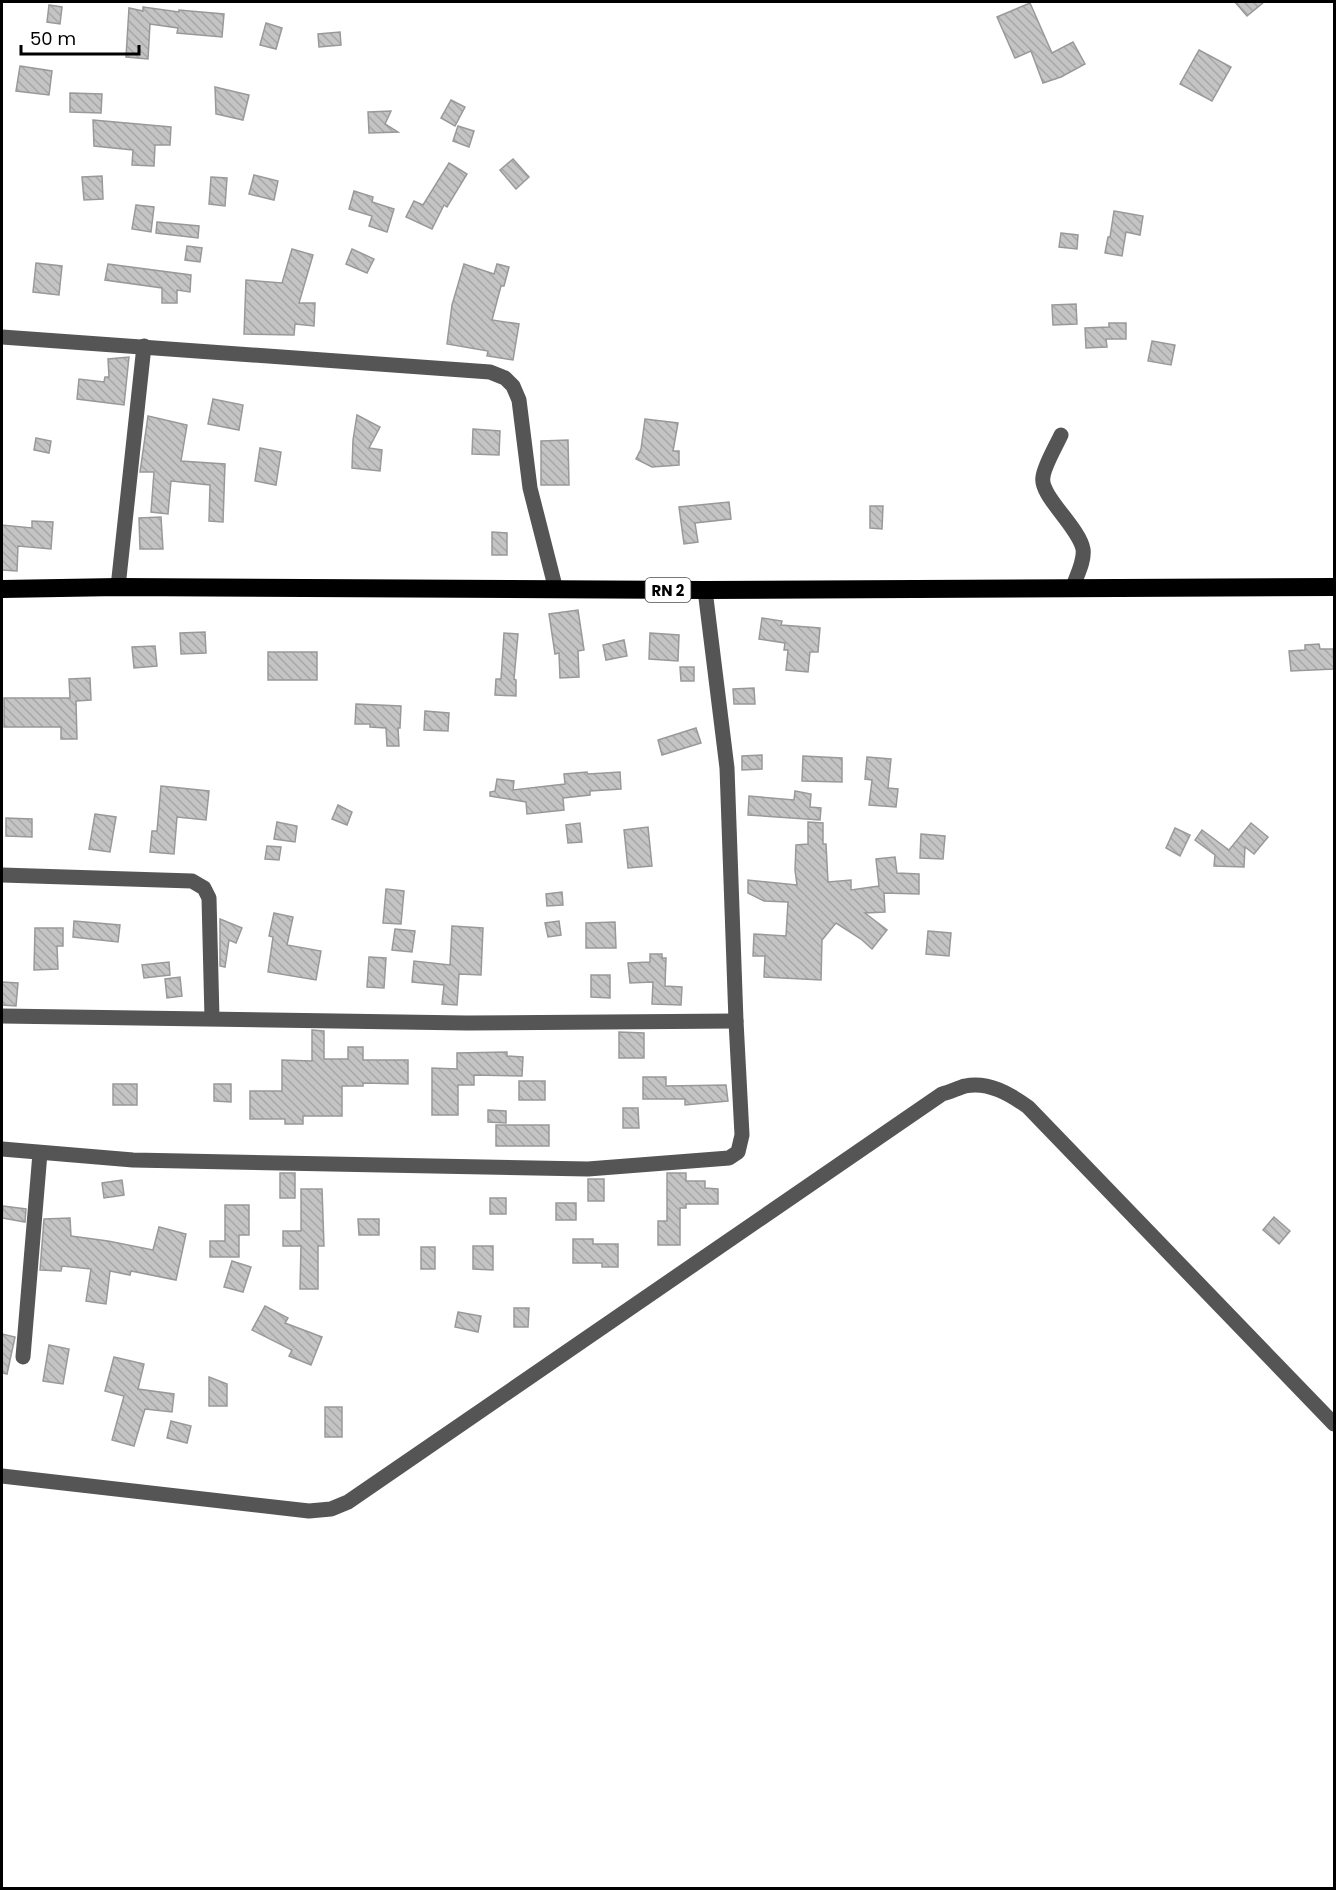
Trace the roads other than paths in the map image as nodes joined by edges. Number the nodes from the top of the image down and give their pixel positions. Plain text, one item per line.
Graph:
1 (2, 337) edge
2 (144, 346) junction
3 (1061, 435) dead end
4 (118, 587) junction
5 (1335, 587) edge
6 (2, 588) edge
7 (1072, 589) junction
8 (556, 590) junction
9 (705, 590) junction
10 (2, 875) edge
11 (2, 1016) edge
12 (212, 1018) junction
13 (736, 1021) junction
14 (2, 1149) edge
15 (40, 1153) junction
16 (23, 1357) dead end
17 (1335, 1424) edge
18 (2, 1476) edge

1 - 2 street
2 - 4 street
2 - 8 street
3 - 7 street
4 - 6 highway, RN 2
4 - 8 highway, RN 2
5 - 7 highway, RN 2
7 - 9 highway, RN 2
8 - 9 highway, RN 2
9 - 13 street
10 - 12 street
11 - 12 street
12 - 13 street
13 - 15 street
14 - 15 street
15 - 16 street
17 - 18 street

